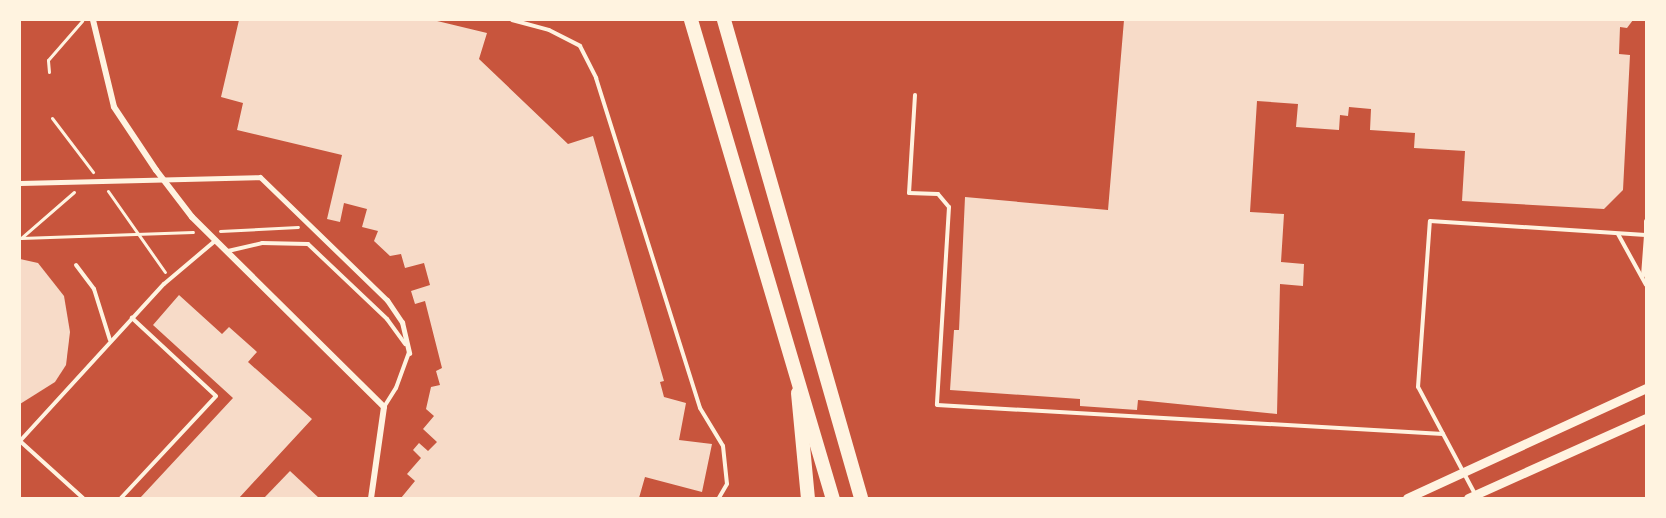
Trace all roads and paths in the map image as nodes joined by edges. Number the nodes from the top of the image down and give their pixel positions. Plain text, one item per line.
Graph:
1 (83, 20) edge
2 (93, 20) edge
3 (512, 20) edge
4 (691, 20) edge
5 (724, 20) edge
6 (734, 20) edge
7 (49, 72) dead end
8 (742, 81) junction
9 (915, 95) dead end
10 (52, 118) dead end
11 (162, 178) junction
12 (100, 180) junction
13 (86, 181) junction
14 (20, 183) edge
15 (1647, 221) edge
16 (310, 226) junction
17 (208, 232) junction
18 (1618, 233) junction
19 (139, 234) junction
20 (1646, 235) edge
21 (216, 239) junction
22 (228, 251) junction
23 (76, 265) dead end
24 (1643, 278) junction
25 (170, 279) junction
26 (1647, 285) edge
27 (132, 318) junction
28 (111, 341) junction
29 (409, 353) junction
30 (795, 361) junction
31 (1647, 388) edge
32 (384, 407) junction
33 (1647, 418) edge
34 (1443, 434) junction
35 (1464, 472) junction
36 (1472, 497) edge
37 (83, 498) edge
38 (121, 498) edge
39 (371, 498) edge
40 (719, 498) edge
41 (808, 498) edge
42 (833, 498) edge
43 (861, 498) edge
44 (1407, 498) edge

1 - 7 path
2 - 11 street
3 - 40 lane
4 - 30 highway
5 - 8 highway
6 - 8 highway
8 - 43 highway
9 - 34 lane
10 - 12 path
11 - 12 street
11 - 16 street
11 - 17 street
12 - 13 street
12 - 19 path
13 - 14 street
13 - 19 path
15 - 20 lane
16 - 17 path
16 - 29 street
17 - 19 path
17 - 21 street
18 - 20 lane
18 - 24 lane
18 - 34 lane
19 - 25 path
20 - 24 lane
21 - 22 street
21 - 25 lane
22 - 29 lane
22 - 32 street
23 - 28 lane
24 - 26 lane
25 - 27 lane
27 - 28 lane
27 - 38 lane
28 - 37 lane
29 - 32 lane
30 - 41 highway
30 - 42 highway
31 - 35 street
32 - 39 street
33 - 36 street
34 - 35 lane
35 - 36 lane
35 - 44 street

